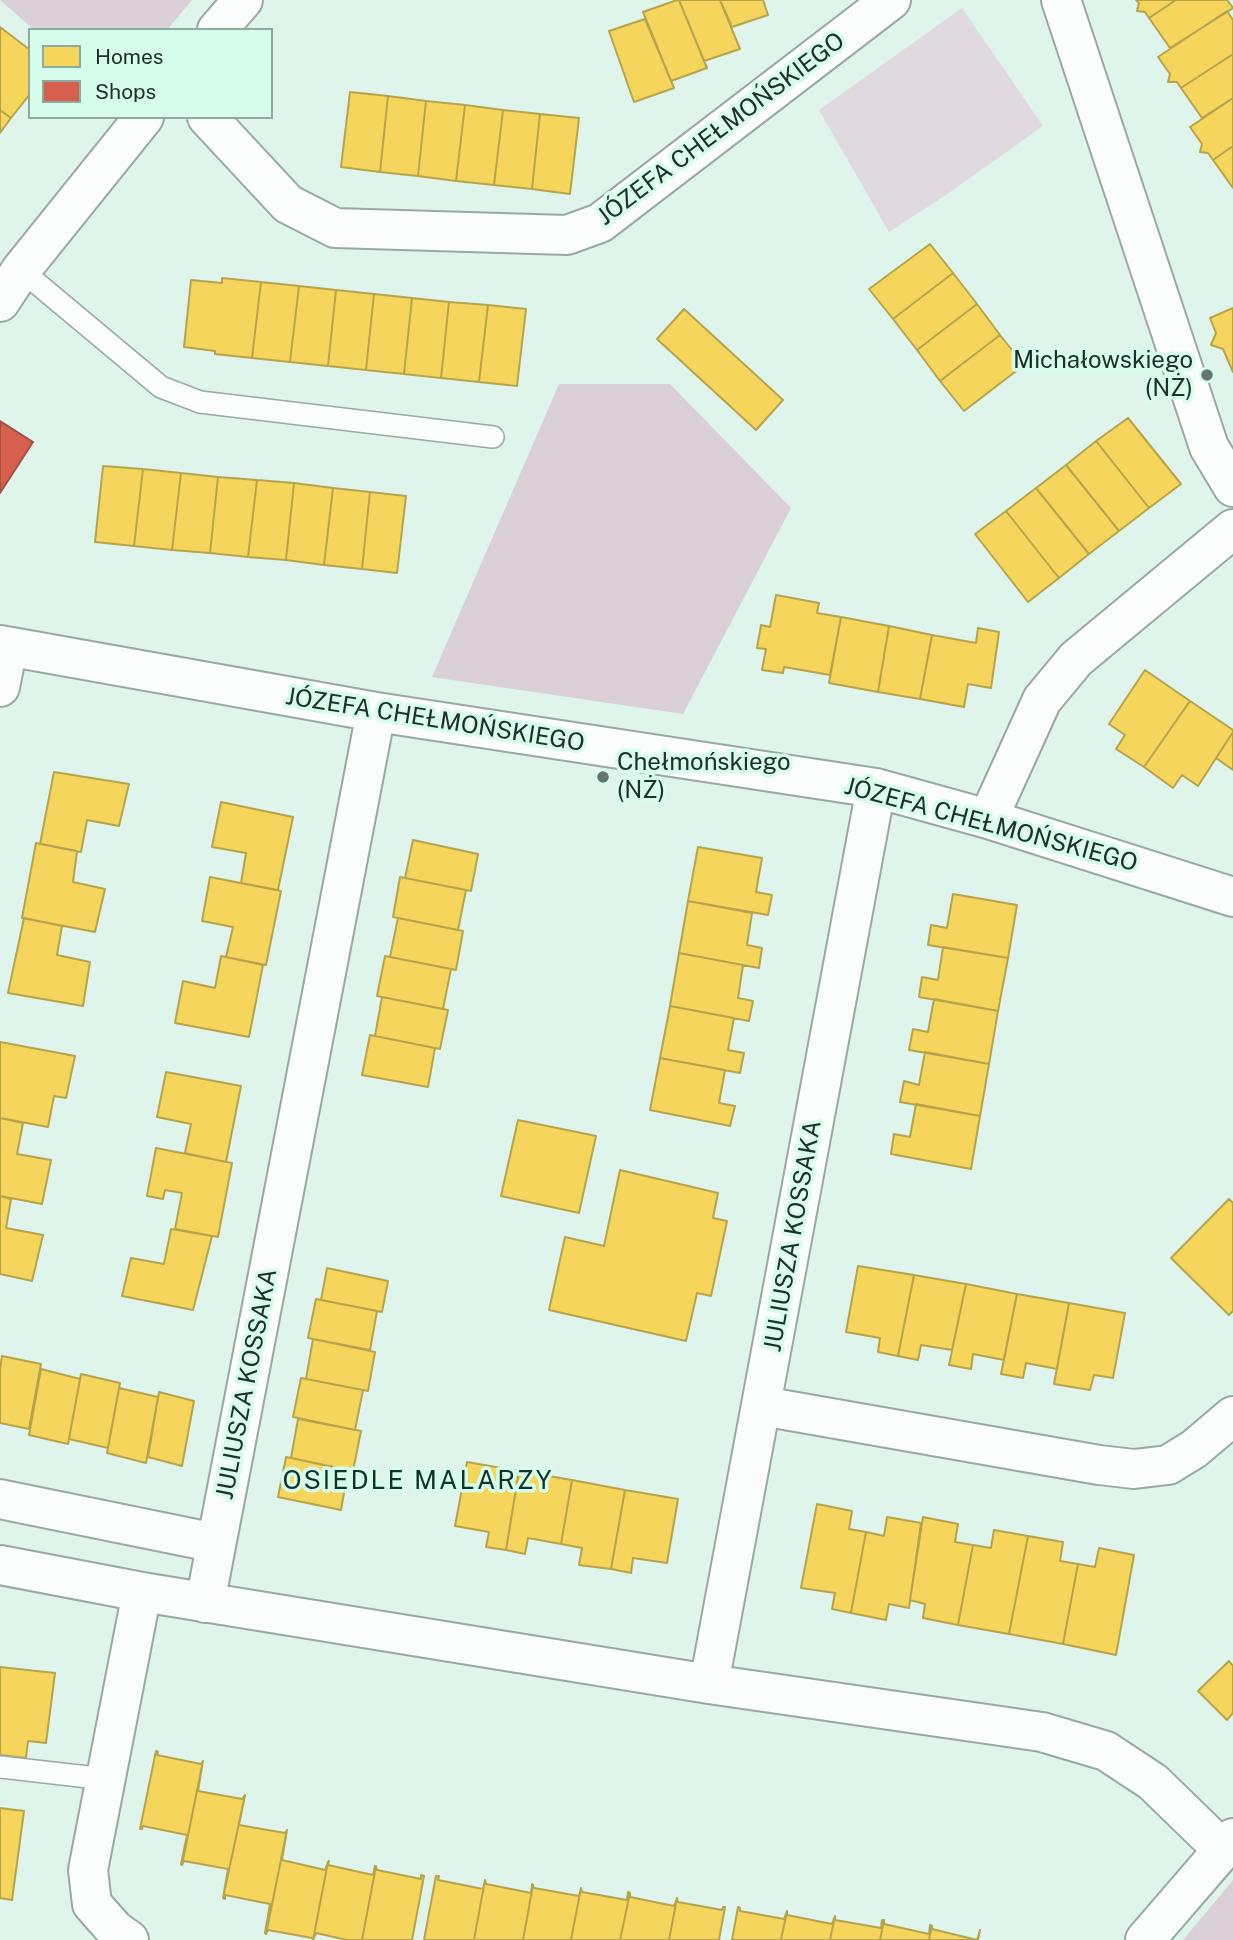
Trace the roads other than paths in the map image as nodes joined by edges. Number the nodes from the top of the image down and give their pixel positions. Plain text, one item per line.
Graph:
1 (243, 0) edge
2 (891, 0) edge
3 (1061, 0) edge
4 (219, 28) edge
5 (142, 119) edge
6 (209, 119) edge
7 (21, 270) junction
8 (0, 302) edge
9 (493, 437) dead end
10 (1233, 487) edge
11 (1233, 529) edge
12 (4, 646) edge
13 (0, 688) edge
14 (376, 712) junction
15 (876, 788) junction
16 (988, 819) junction
17 (1233, 897) edge
18 (762, 1406) junction
19 (1233, 1416) edge
20 (0, 1499) edge
21 (216, 1543) junction
22 (0, 1565) edge
23 (142, 1592) junction
24 (205, 1603) junction
25 (709, 1684) junction
26 (0, 1767) edge
27 (106, 1779) junction
28 (1228, 1844) edge
29 (130, 1940) edge
30 (1144, 1940) edge

1 - 4 street
2 - 6 street, JÓZEFA CHEŁMOŃSKIEGO
3 - 10 street
5 - 7 street
7 - 8 street
7 - 9 lane
11 - 16 street
12 - 13 street
12 - 14 street, JÓZEFA CHEŁMOŃSKIEGO
14 - 15 street, JÓZEFA CHEŁMOŃSKIEGO
14 - 21 street, JULIUSZA KOSSAKA
15 - 16 street, JÓZEFA CHEŁMOŃSKIEGO
15 - 18 street, JULIUSZA KOSSAKA
16 - 17 street, JÓZEFA CHEŁMOŃSKIEGO
18 - 19 street
18 - 25 street, JULIUSZA KOSSAKA
20 - 21 street
21 - 24 street, JULIUSZA KOSSAKA
22 - 23 street
23 - 24 street
23 - 27 street
24 - 25 street
25 - 28 street
26 - 27 lane
27 - 29 street
28 - 30 street

